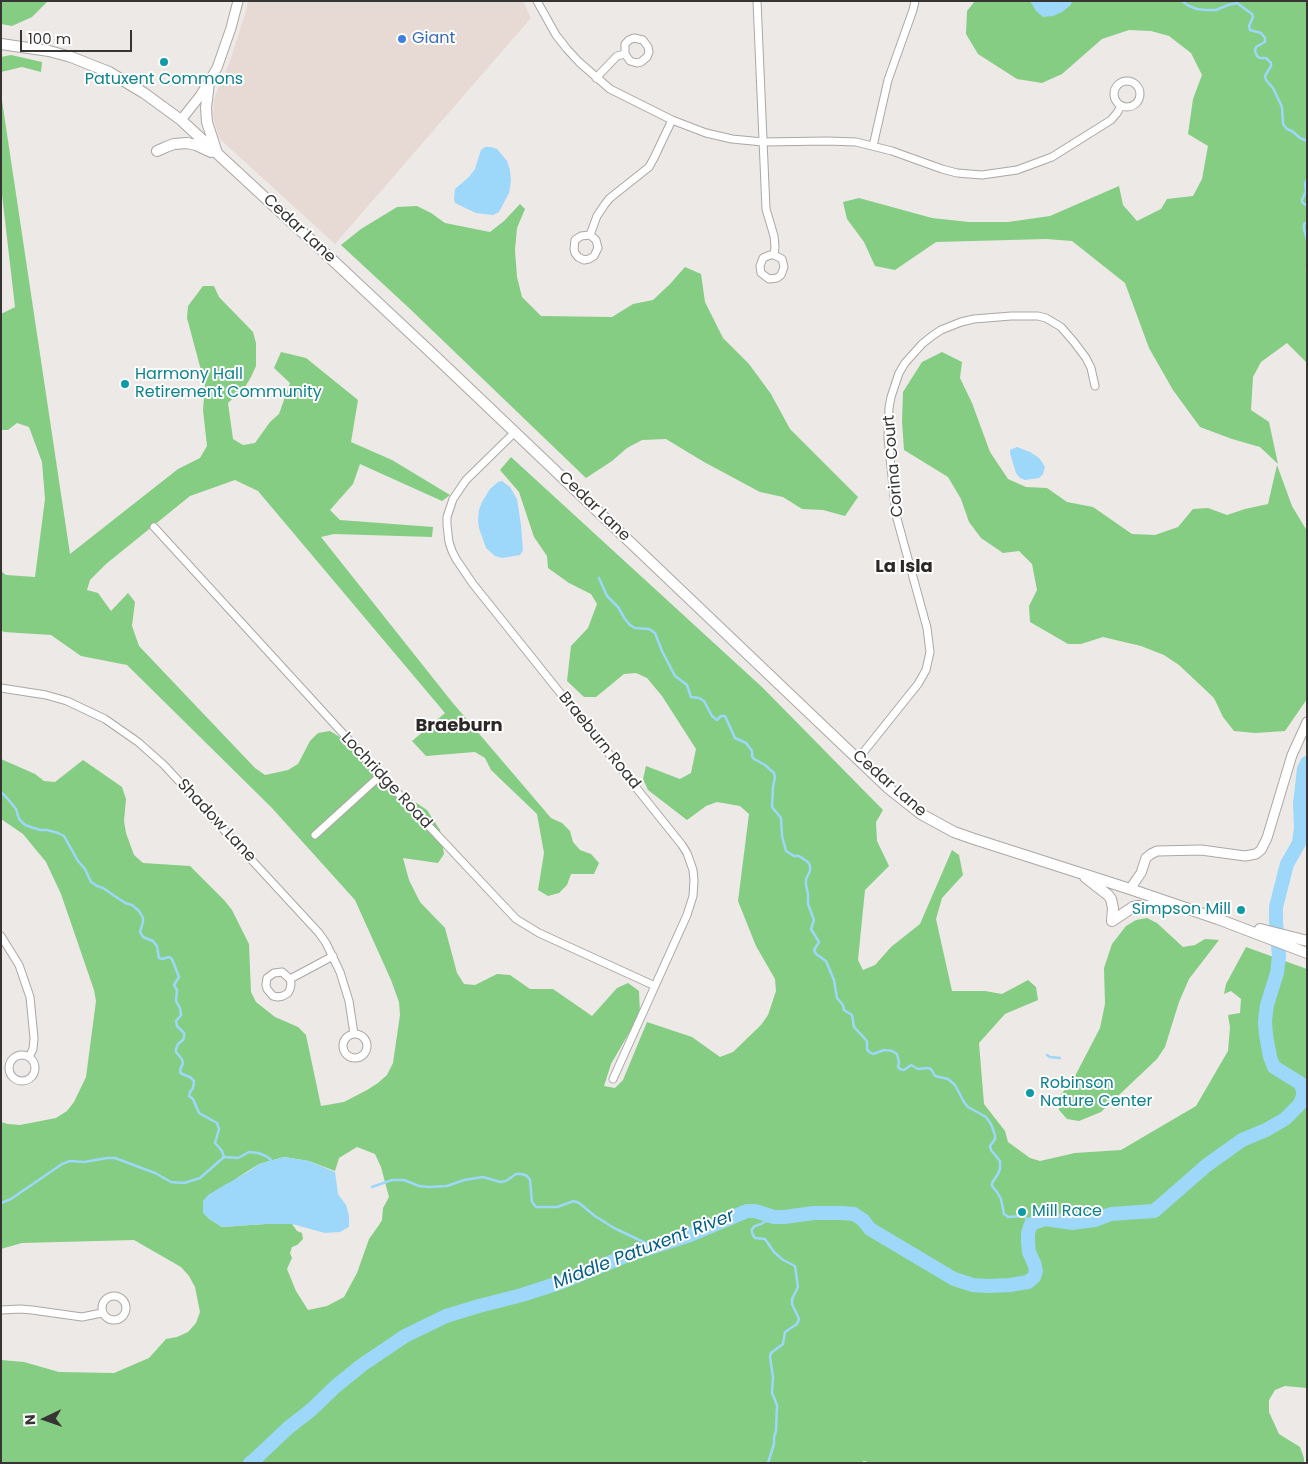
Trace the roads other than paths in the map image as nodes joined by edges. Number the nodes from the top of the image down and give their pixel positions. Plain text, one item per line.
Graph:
1 (238, 1) edge
2 (536, 1) edge
3 (756, 1) edge
4 (915, 1) edge
5 (1, 44) edge
6 (624, 54) dead end
7 (596, 78) junction
8 (209, 82) junction
9 (1121, 106) dead end
10 (181, 120) junction
11 (672, 120) junction
12 (762, 142) junction
13 (873, 146) junction
14 (158, 152) dead end
15 (217, 154) junction
16 (590, 235) dead end
17 (774, 255) dead end
18 (1095, 386) dead end
19 (515, 432) junction
20 (154, 527) dead end
21 (1, 688) edge
22 (1307, 722) edge
23 (858, 759) junction
24 (380, 775) junction
25 (315, 835) dead end
26 (1081, 874) junction
27 (1130, 889) junction
28 (1182, 906) junction
29 (1218, 919) junction
30 (1, 936) edge
31 (1304, 940) edge
32 (1305, 952) edge
33 (334, 956) junction
34 (290, 979) dead end
35 (655, 986) junction
36 (354, 1034) dead end
37 (29, 1057) dead end
38 (613, 1079) dead end
39 (1, 1310) edge
40 (102, 1313) dead end

1 - 8 street
2 - 7 street
3 - 12 street
4 - 13 street
5 - 10 main road, Cedar Lane
6 - 7 street
7 - 11 street
8 - 10 street
8 - 15 main road
9 - 13 street
10 - 15 main road, Cedar Lane
11 - 12 street
11 - 16 street
12 - 13 street
12 - 17 street
14 - 15 main road
15 - 19 main road, Cedar Lane
18 - 23 street, Corina Court
19 - 23 main road, Cedar Lane
19 - 35 street, Braeburn Road
20 - 24 street, Lochridge Road
21 - 33 street, Shadow Lane
22 - 27 street
23 - 26 main road, Cedar Lane
24 - 25 street
24 - 35 street, Lochridge Road
26 - 27 main road, Cedar Lane
26 - 28 main road
27 - 28 main road, Cedar Lane
28 - 29 main road, Cedar Lane
29 - 31 main road, Cedar Lane
29 - 32 main road, Cedar Lane
30 - 37 street
33 - 34 street
33 - 36 street, Shadow Lane
35 - 38 street, Braeburn Road
39 - 40 street

